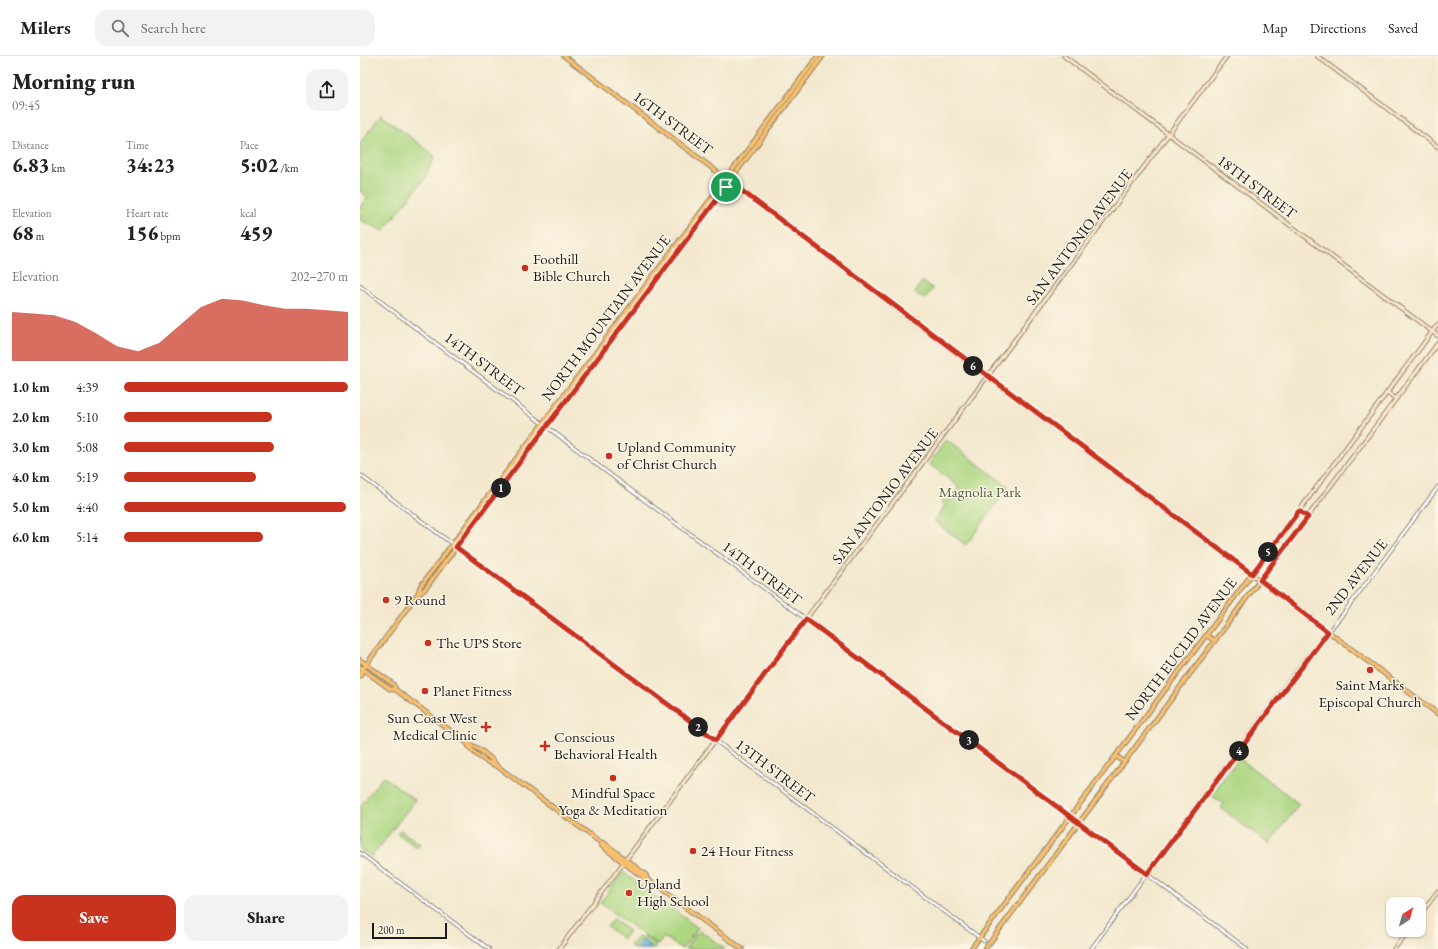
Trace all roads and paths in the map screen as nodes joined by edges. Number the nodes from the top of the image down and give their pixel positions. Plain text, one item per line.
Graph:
1 (564, 56) edge
2 (818, 56) edge
3 (823, 56) edge
4 (1064, 56) edge
5 (1227, 56) edge
6 (1317, 56) edge
7 (775, 117) junction
8 (1169, 134) junction
9 (1438, 147) edge
10 (728, 180) junction
11 (360, 286) edge
12 (1438, 324) edge
13 (1432, 332) junction
14 (1437, 335) edge
15 (1438, 343) edge
16 (988, 377) junction
17 (1387, 392) junction
18 (1396, 399) junction
19 (545, 424) junction
20 (360, 476) edge
21 (1438, 487) edge
22 (1299, 511) junction
23 (1308, 517) junction
24 (454, 546) junction
25 (1252, 574) junction
26 (1260, 580) junction
27 (806, 619) junction
28 (1328, 632) junction
29 (1206, 635) junction
30 (1215, 641) junction
31 (360, 660) edge
32 (366, 664) junction
33 (361, 669) edge
34 (360, 676) edge
35 (396, 690) junction
36 (1438, 714) edge
37 (716, 740) junction
38 (1116, 756) junction
39 (1124, 762) junction
40 (1070, 817) junction
41 (1079, 823) junction
42 (360, 853) edge
43 (625, 861) junction
44 (1147, 874) junction
45 (1438, 891) edge
46 (1426, 907) edge
47 (979, 937) junction
48 (1403, 937) edge
49 (984, 941) dead end
50 (489, 949) edge
51 (560, 949) edge
52 (742, 949) edge
53 (971, 949) edge
54 (985, 949) edge
55 (1091, 949) edge
56 (1247, 949) edge
57 (1394, 949) edge

1 - 10 main road, 16TH STREET
2 - 7 main road, NORTH MOUNTAIN AVENUE
3 - 7 main road, NORTH MOUNTAIN AVENUE
4 - 8 main road, 18TH STREET
5 - 8 main road, SAN ANTONIO AVENUE
6 - 9 main road
7 - 10 main road, NORTH MOUNTAIN AVENUE
8 - 13 main road, 18TH STREET
8 - 16 main road, SAN ANTONIO AVENUE
10 - 16 main road, 16TH STREET
10 - 19 main road, NORTH MOUNTAIN AVENUE
11 - 19 street, 14TH STREET
12 - 13 main road, NORTH EUCLID AVENUE
13 - 14 main road, 18TH STREET
13 - 17 main road, NORTH EUCLID AVENUE
15 - 18 main road, NORTH EUCLID AVENUE
16 - 25 main road, 16TH STREET
16 - 27 main road, SAN ANTONIO AVENUE
17 - 18 main road
17 - 22 main road, NORTH EUCLID AVENUE
18 - 23 main road, NORTH EUCLID AVENUE
19 - 24 main road, NORTH MOUNTAIN AVENUE
19 - 27 street, 14TH STREET
20 - 24 street, 13TH STREET
21 - 28 street, 2ND AVENUE
22 - 23 main road
22 - 25 main road, NORTH EUCLID AVENUE
23 - 26 main road, NORTH EUCLID AVENUE
24 - 32 main road, NORTH MOUNTAIN AVENUE
24 - 37 street, 13TH STREET
25 - 26 main road, 16TH STREET
25 - 29 main road, NORTH EUCLID AVENUE
26 - 28 main road, 16TH STREET
26 - 30 main road, NORTH EUCLID AVENUE
27 - 37 main road, SAN ANTONIO AVENUE
27 - 40 street, 14TH STREET
28 - 36 main road, 16TH STREET
28 - 44 street, 2ND AVENUE
29 - 30 main road
29 - 38 main road, NORTH EUCLID AVENUE
30 - 39 main road, NORTH EUCLID AVENUE
31 - 32 main road
32 - 33 main road, NORTH MOUNTAIN AVENUE
32 - 35 main road
33 - 34 main road, NORTH MOUNTAIN AVENUE
33 - 35 main road
35 - 43 main road
37 - 43 main road, SAN ANTONIO AVENUE
37 - 47 street, 13TH STREET
38 - 39 main road
38 - 40 main road, NORTH EUCLID AVENUE
39 - 41 main road, NORTH EUCLID AVENUE
40 - 41 street, 14TH STREET
40 - 47 main road, NORTH EUCLID AVENUE
41 - 44 street, 14TH STREET
41 - 54 main road, NORTH EUCLID AVENUE
42 - 50 street
43 - 51 main road, SAN ANTONIO AVENUE
43 - 52 main road
44 - 55 street, 2ND AVENUE
44 - 56 street, 14TH STREET
45 - 46 main road
47 - 49 street, 13TH STREET
47 - 53 main road, NORTH EUCLID AVENUE
48 - 57 main road

